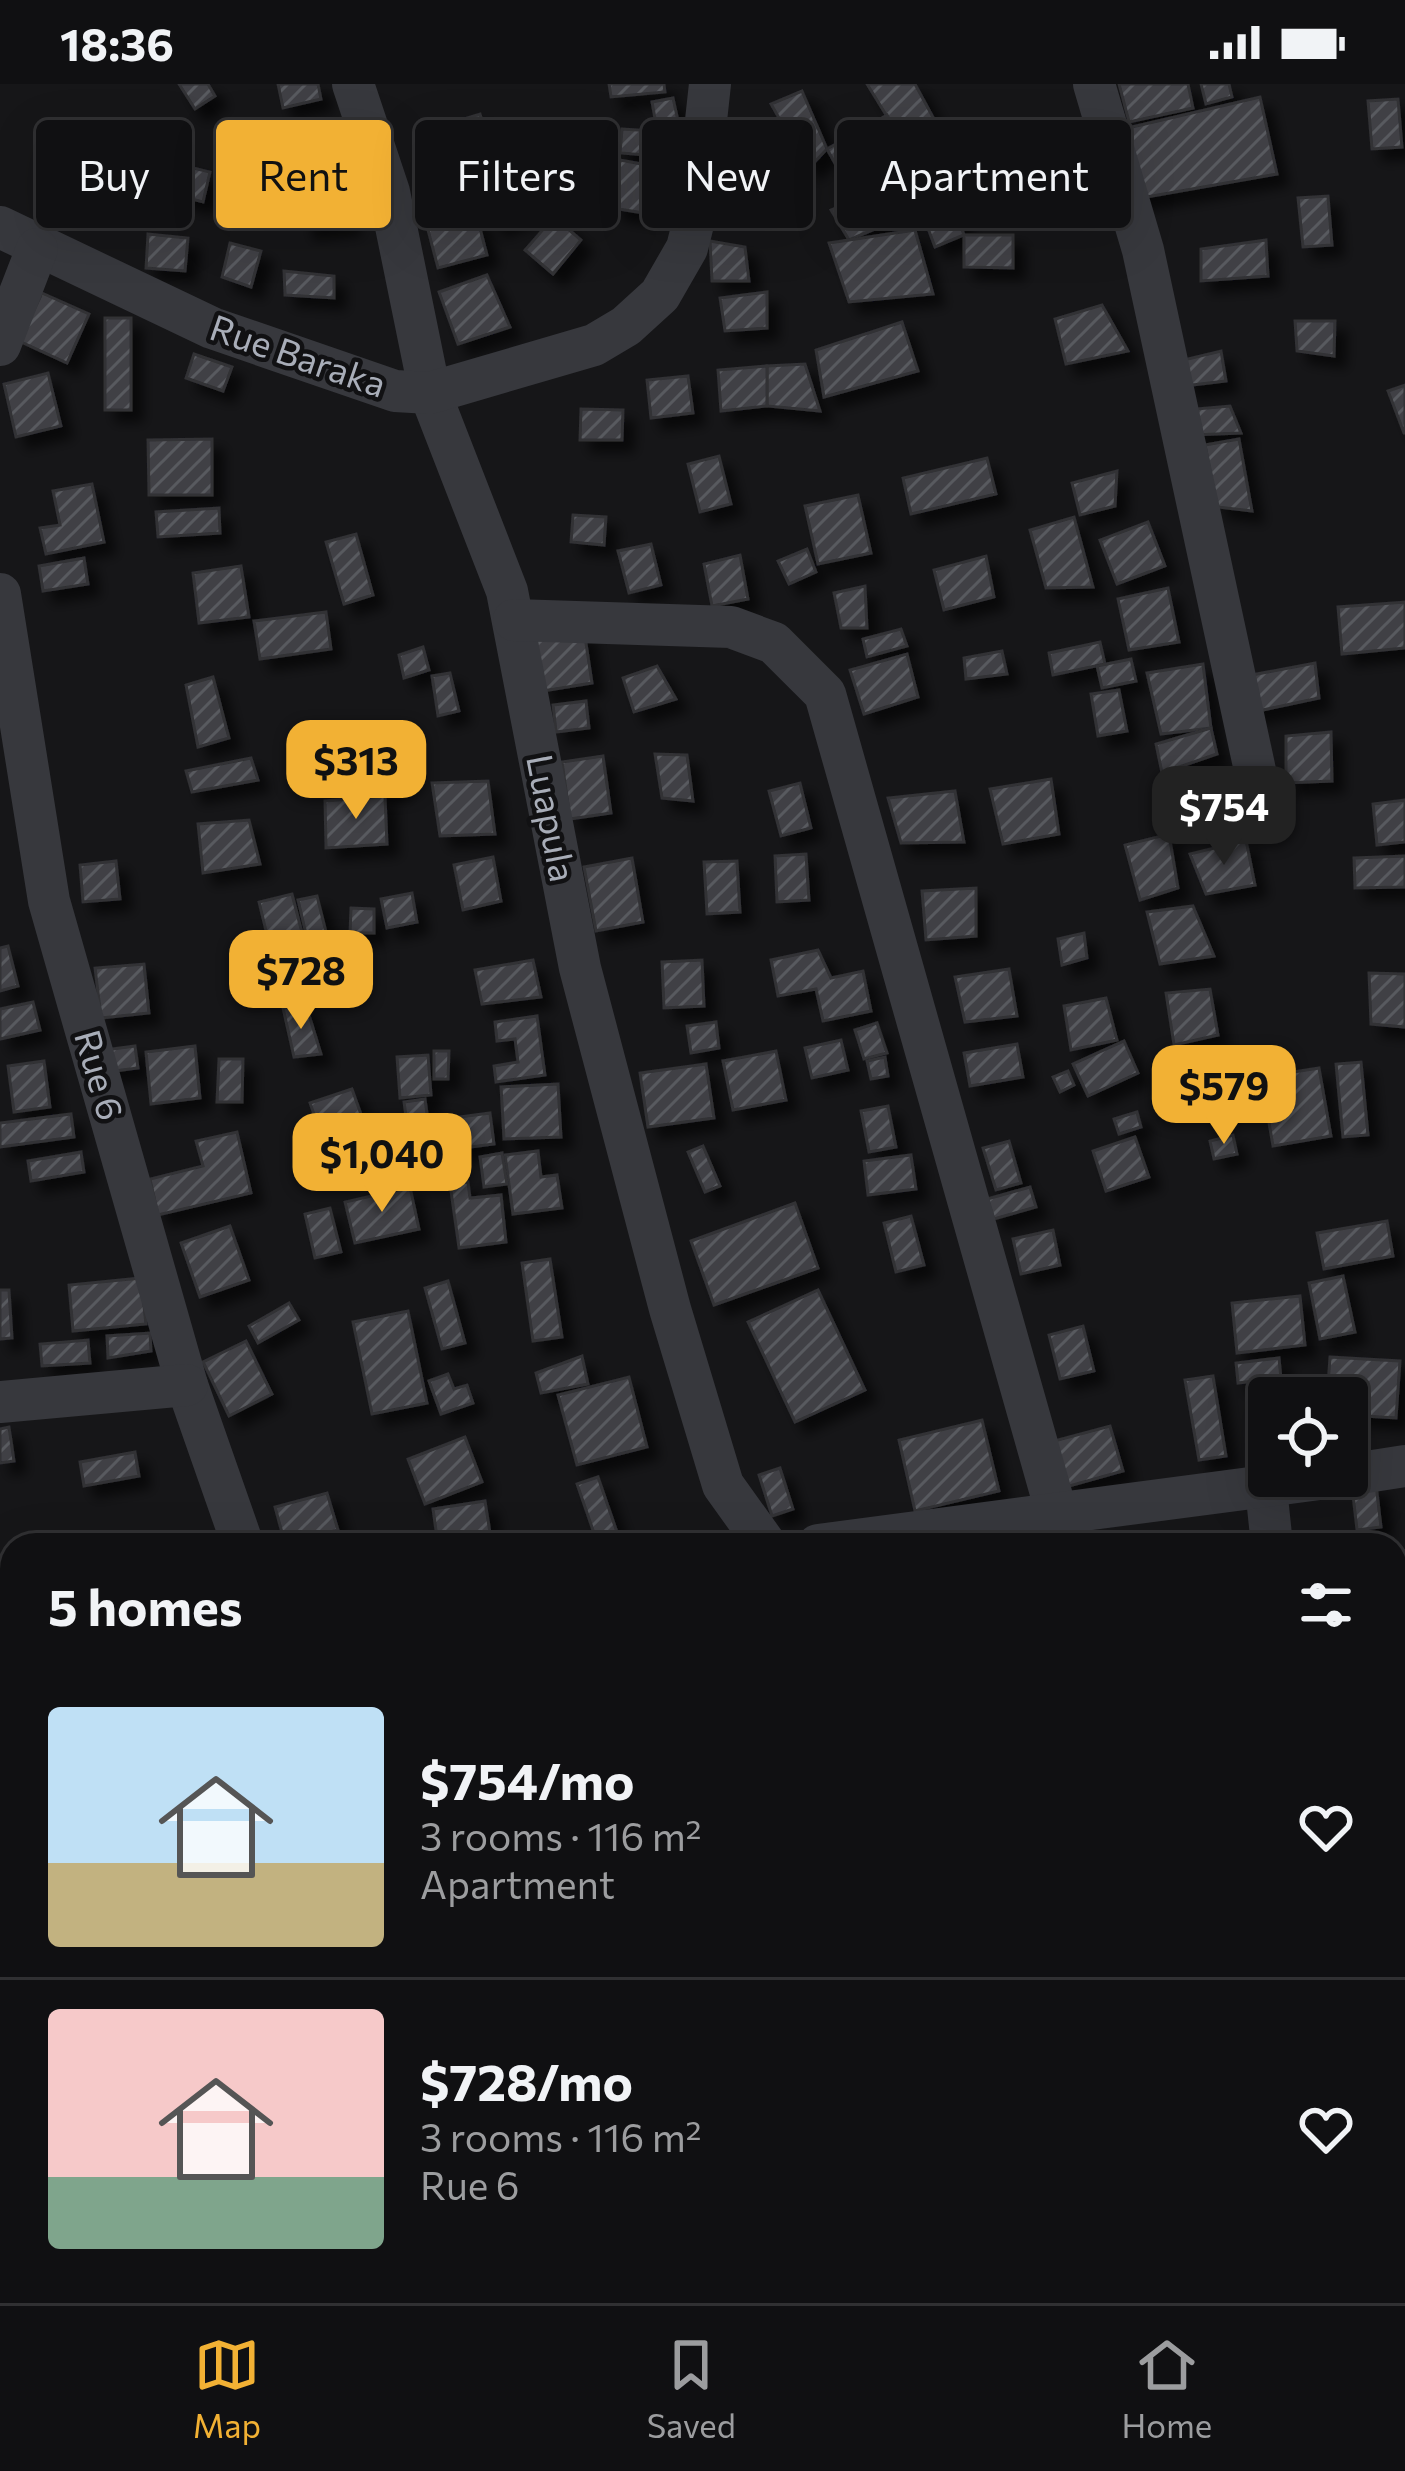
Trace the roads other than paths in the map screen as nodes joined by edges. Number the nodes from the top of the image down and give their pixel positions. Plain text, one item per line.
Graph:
1 (353, 84) edge
2 (1094, 84) edge
3 (718, 88) edge
4 (0, 227) edge
5 (37, 249) junction
6 (0, 345) edge
7 (430, 393) junction
8 (0, 594) edge
9 (514, 620) junction
10 (1262, 802) dead end
11 (187, 1384) junction
12 (0, 1402) edge
13 (1405, 1466) edge
14 (1368, 1472) edge
15 (1248, 1493) edge
16 (1267, 1497) edge
17 (1056, 1511) junction
18 (1133, 1525) edge
19 (239, 1533) edge
20 (757, 1533) edge
21 (902, 1533) edge
22 (1271, 1533) edge

1 - 7 street, Luapula
2 - 10 street
3 - 7 street, Rue Baraka
4 - 5 street, Rue Baraka
5 - 6 street
5 - 7 street, Rue Baraka
7 - 9 street, Luapula
8 - 11 street, Rue 6
9 - 17 street
9 - 20 street, Luapula
11 - 12 street
11 - 19 street, Rue 6
13 - 14 street
15 - 18 street
16 - 22 street
17 - 18 street
17 - 21 street

